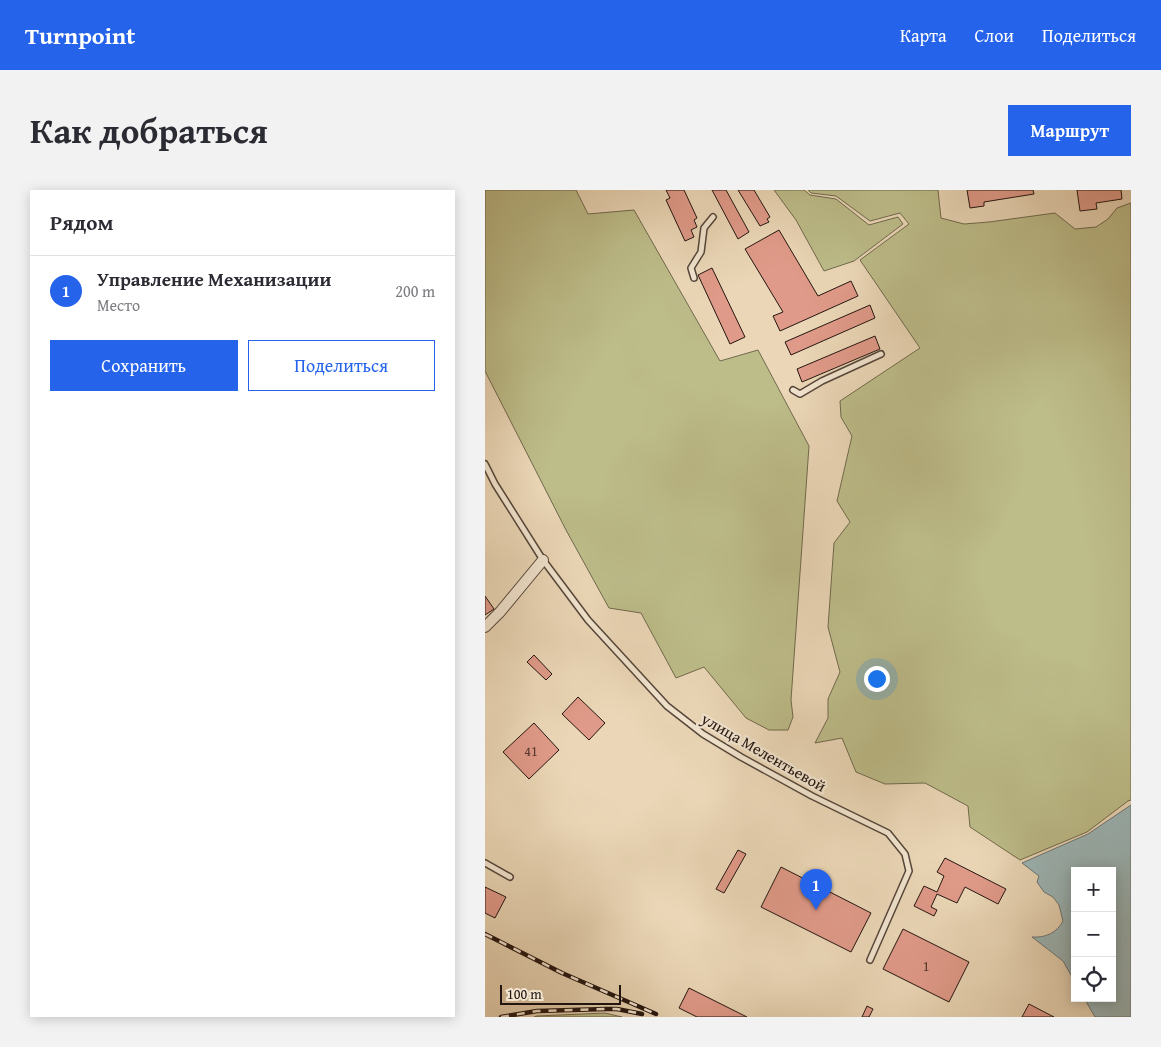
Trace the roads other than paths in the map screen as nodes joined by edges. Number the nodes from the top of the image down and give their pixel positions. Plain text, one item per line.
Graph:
1 (713, 217) dead end
2 (694, 278) dead end
3 (881, 354) dead end
4 (793, 390) dead end
5 (485, 464) edge
6 (543, 560) junction
7 (485, 627) edge
8 (485, 863) edge
9 (510, 877) dead end
10 (870, 960) dead end

1 - 2 lane
3 - 4 lane
5 - 6 lane, улица Мелентьевой
6 - 7 street
6 - 10 lane, улица Мелентьевой
8 - 9 lane

